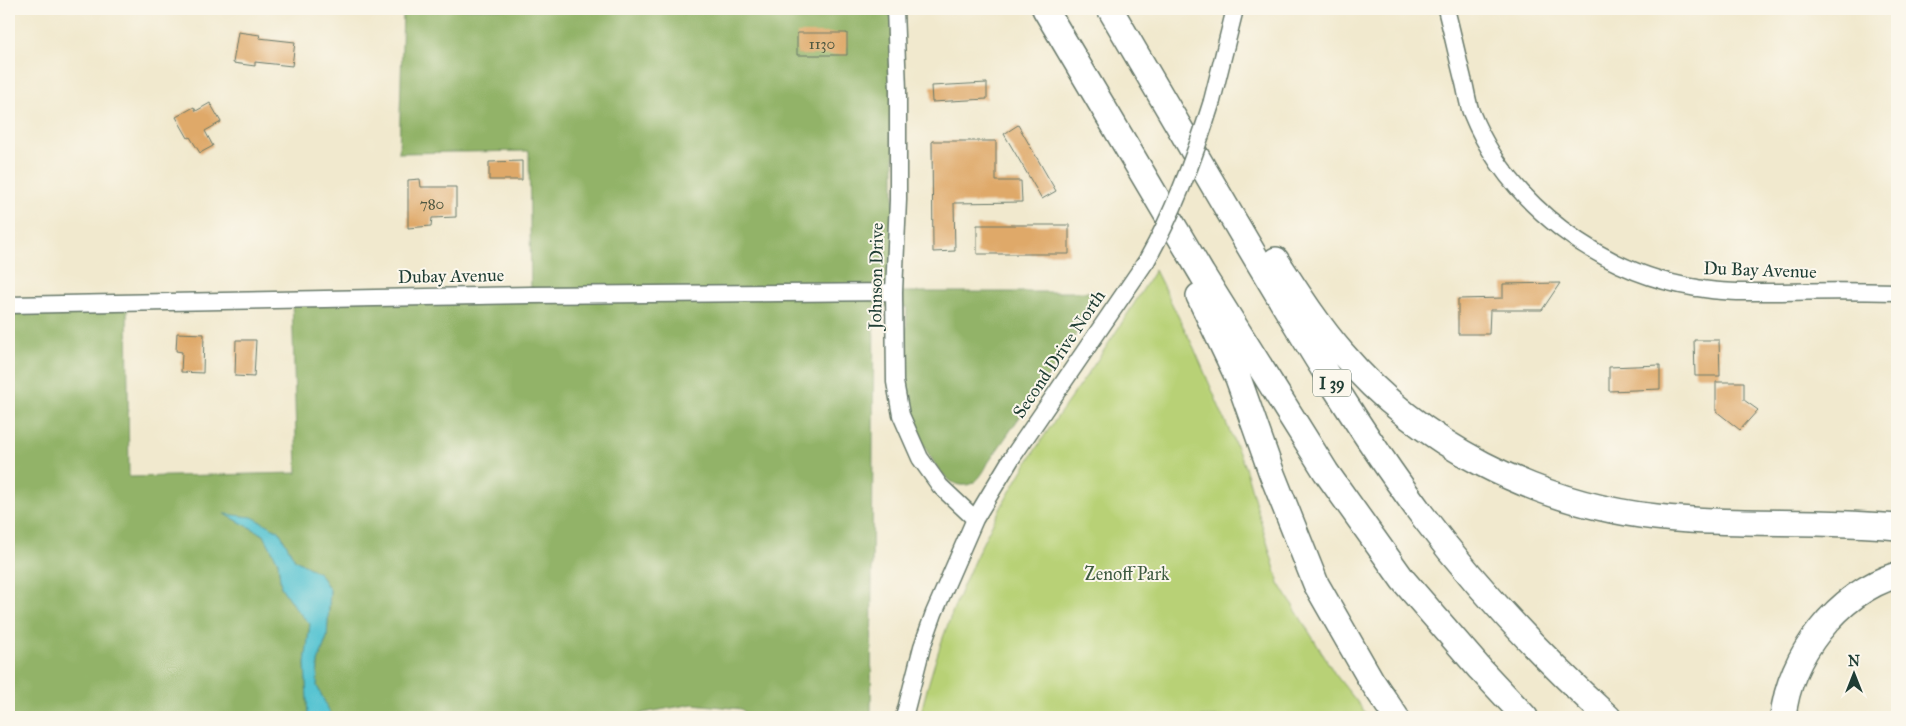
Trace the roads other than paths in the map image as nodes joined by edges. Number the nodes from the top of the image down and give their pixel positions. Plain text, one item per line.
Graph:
1 (894, 9) edge
2 (1045, 9) edge
3 (1110, 9) edge
4 (1235, 9) edge
5 (1446, 9) edge
6 (1190, 146) junction
7 (1174, 226) junction
8 (894, 292) junction
9 (1897, 292) edge
10 (9, 305) edge
11 (975, 519) junction
12 (1897, 526) edge
13 (1897, 575) edge
14 (904, 717) edge
15 (1396, 717) edge
16 (1525, 717) edge
17 (1608, 717) edge
18 (1783, 717) edge

1 - 8 street, Johnson Drive
2 - 7 highway
3 - 6 highway, I 39
4 - 11 street, Second Drive North, bridge
5 - 9 street, Du Bay Avenue
6 - 12 highway
6 - 17 highway, I 39
7 - 15 highway
7 - 16 highway
8 - 10 street, Dubay Avenue
8 - 11 street, Johnson Drive
11 - 14 street, Second Drive North
13 - 18 highway

